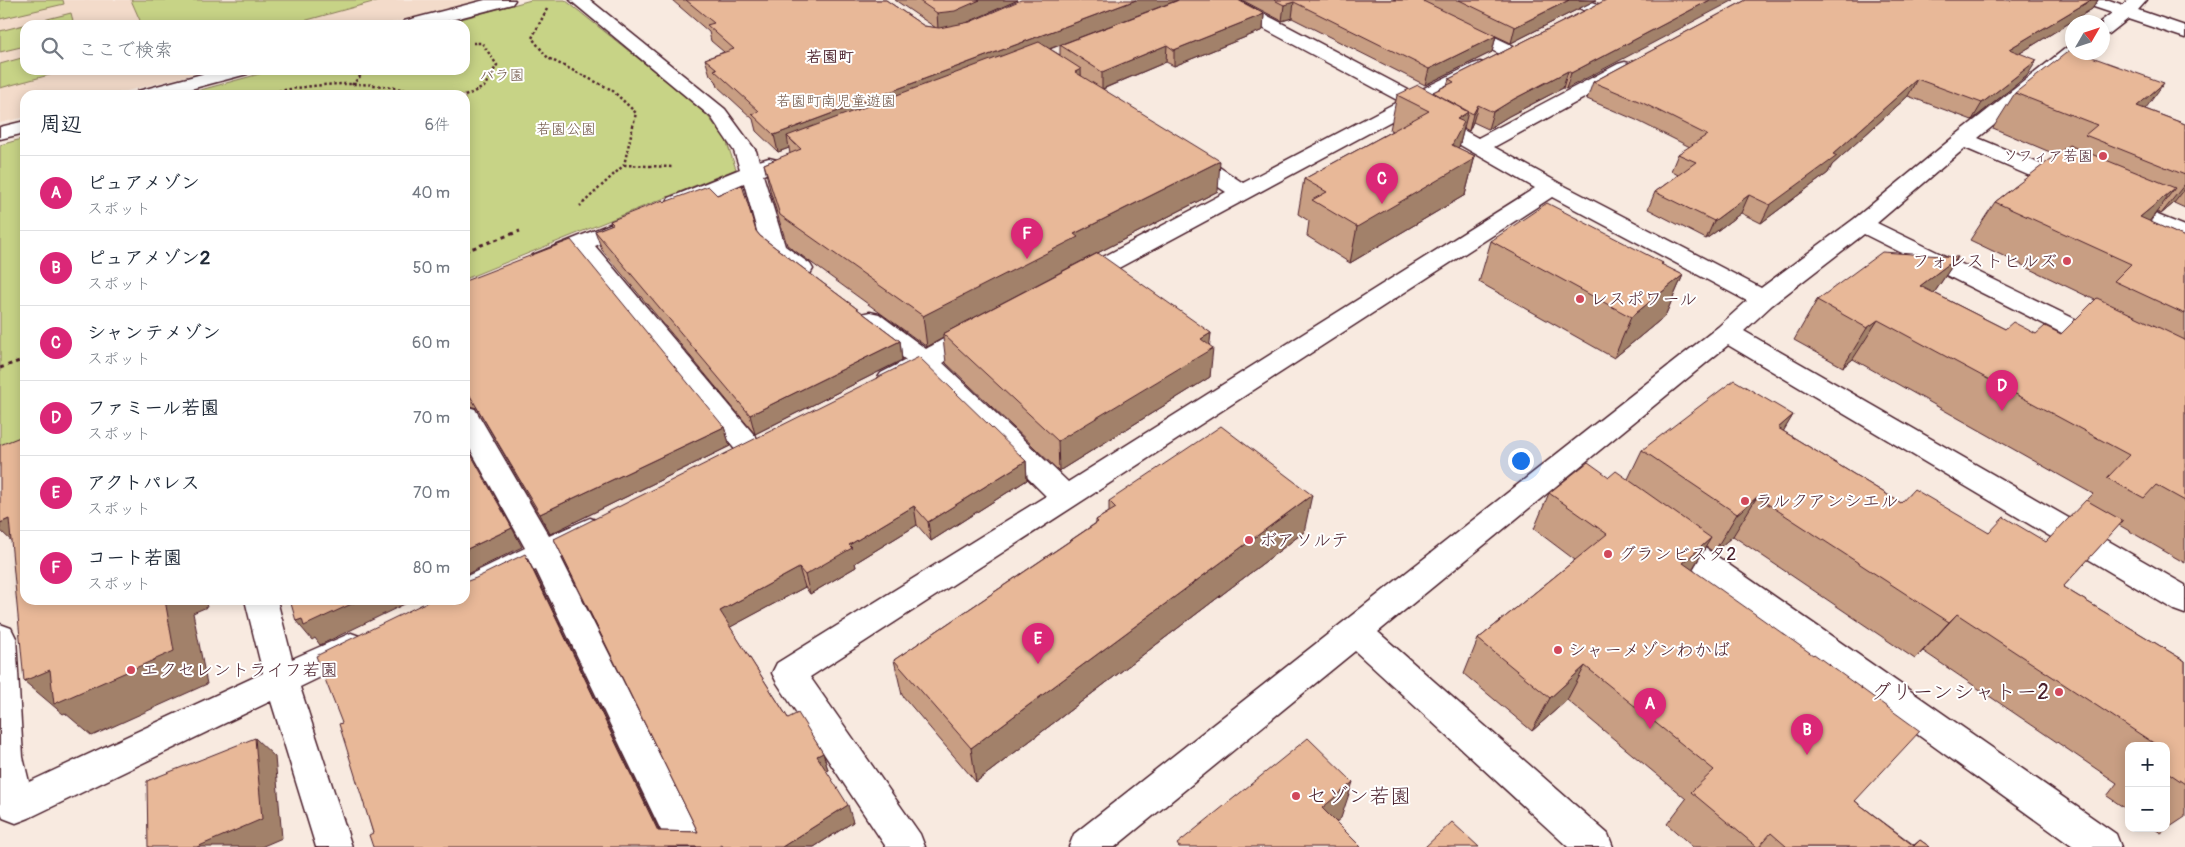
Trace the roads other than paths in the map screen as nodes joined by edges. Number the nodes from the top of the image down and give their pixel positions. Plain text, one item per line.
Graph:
1 (506, 0) edge
2 (579, 0) edge
3 (1224, 0) edge
4 (1404, 0) edge
5 (1614, 0) edge
6 (2091, 0) edge
7 (2132, 6) edge
8 (1583, 9) edge
9 (430, 20) edge
10 (2110, 24) edge
11 (2185, 32) edge
12 (2067, 60) edge
13 (1638, 61) edge
14 (221, 75) edge
15 (164, 90) edge
16 (1410, 104) junction
17 (20, 128) edge
18 (0, 133) edge
19 (1963, 138) junction
20 (1170, 145) edge
21 (1479, 146) junction
22 (787, 158) edge
23 (751, 172) junction
24 (1551, 188) junction
25 (1243, 192) junction
26 (1862, 224) junction
27 (2185, 234) edge
28 (581, 244) junction
29 (518, 269) edge
30 (822, 284) edge
31 (1058, 291) edge
32 (1763, 299) junction
33 (854, 308) edge
34 (996, 324) edge
35 (1727, 333) junction
36 (2124, 353) edge
37 (925, 361) junction
38 (873, 388) edge
39 (470, 425) edge
40 (752, 450) edge
41 (1066, 498) junction
42 (613, 518) edge
43 (1644, 521) edge
44 (543, 552) junction
45 (470, 588) edge
46 (2185, 601) edge
47 (262, 605) edge
48 (1356, 631) junction
49 (377, 634) edge
50 (0, 638) edge
51 (281, 681) junction
52 (3, 758) edge
53 (899, 845) edge
54 (334, 847) edge
55 (688, 847) edge
56 (1087, 847) edge
57 (1595, 847) edge
58 (2103, 847) edge

1 - 9 street
2 - 23 street
3 - 16 street
4 - 16 street
5 - 8 street
6 - 7 street
7 - 10 street
7 - 11 street
12 - 19 street
13 - 21 street
14 - 15 street
16 - 21 street
16 - 25 street
17 - 18 street
19 - 26 street
19 - 27 street
20 - 25 street
21 - 24 street
22 - 23 street
23 - 28 street
23 - 30 street
24 - 32 street
24 - 41 street
25 - 31 street
26 - 32 street
26 - 36 street
28 - 29 street
28 - 40 street
32 - 35 street
33 - 37 street
34 - 37 street
35 - 46 street
35 - 48 street
37 - 38 street
37 - 41 street
39 - 44 street
41 - 53 street
42 - 44 street
43 - 58 street
44 - 45 street
44 - 55 street
47 - 51 street
48 - 56 street
48 - 57 street
49 - 51 street
50 - 52 street
51 - 52 street
51 - 54 street

